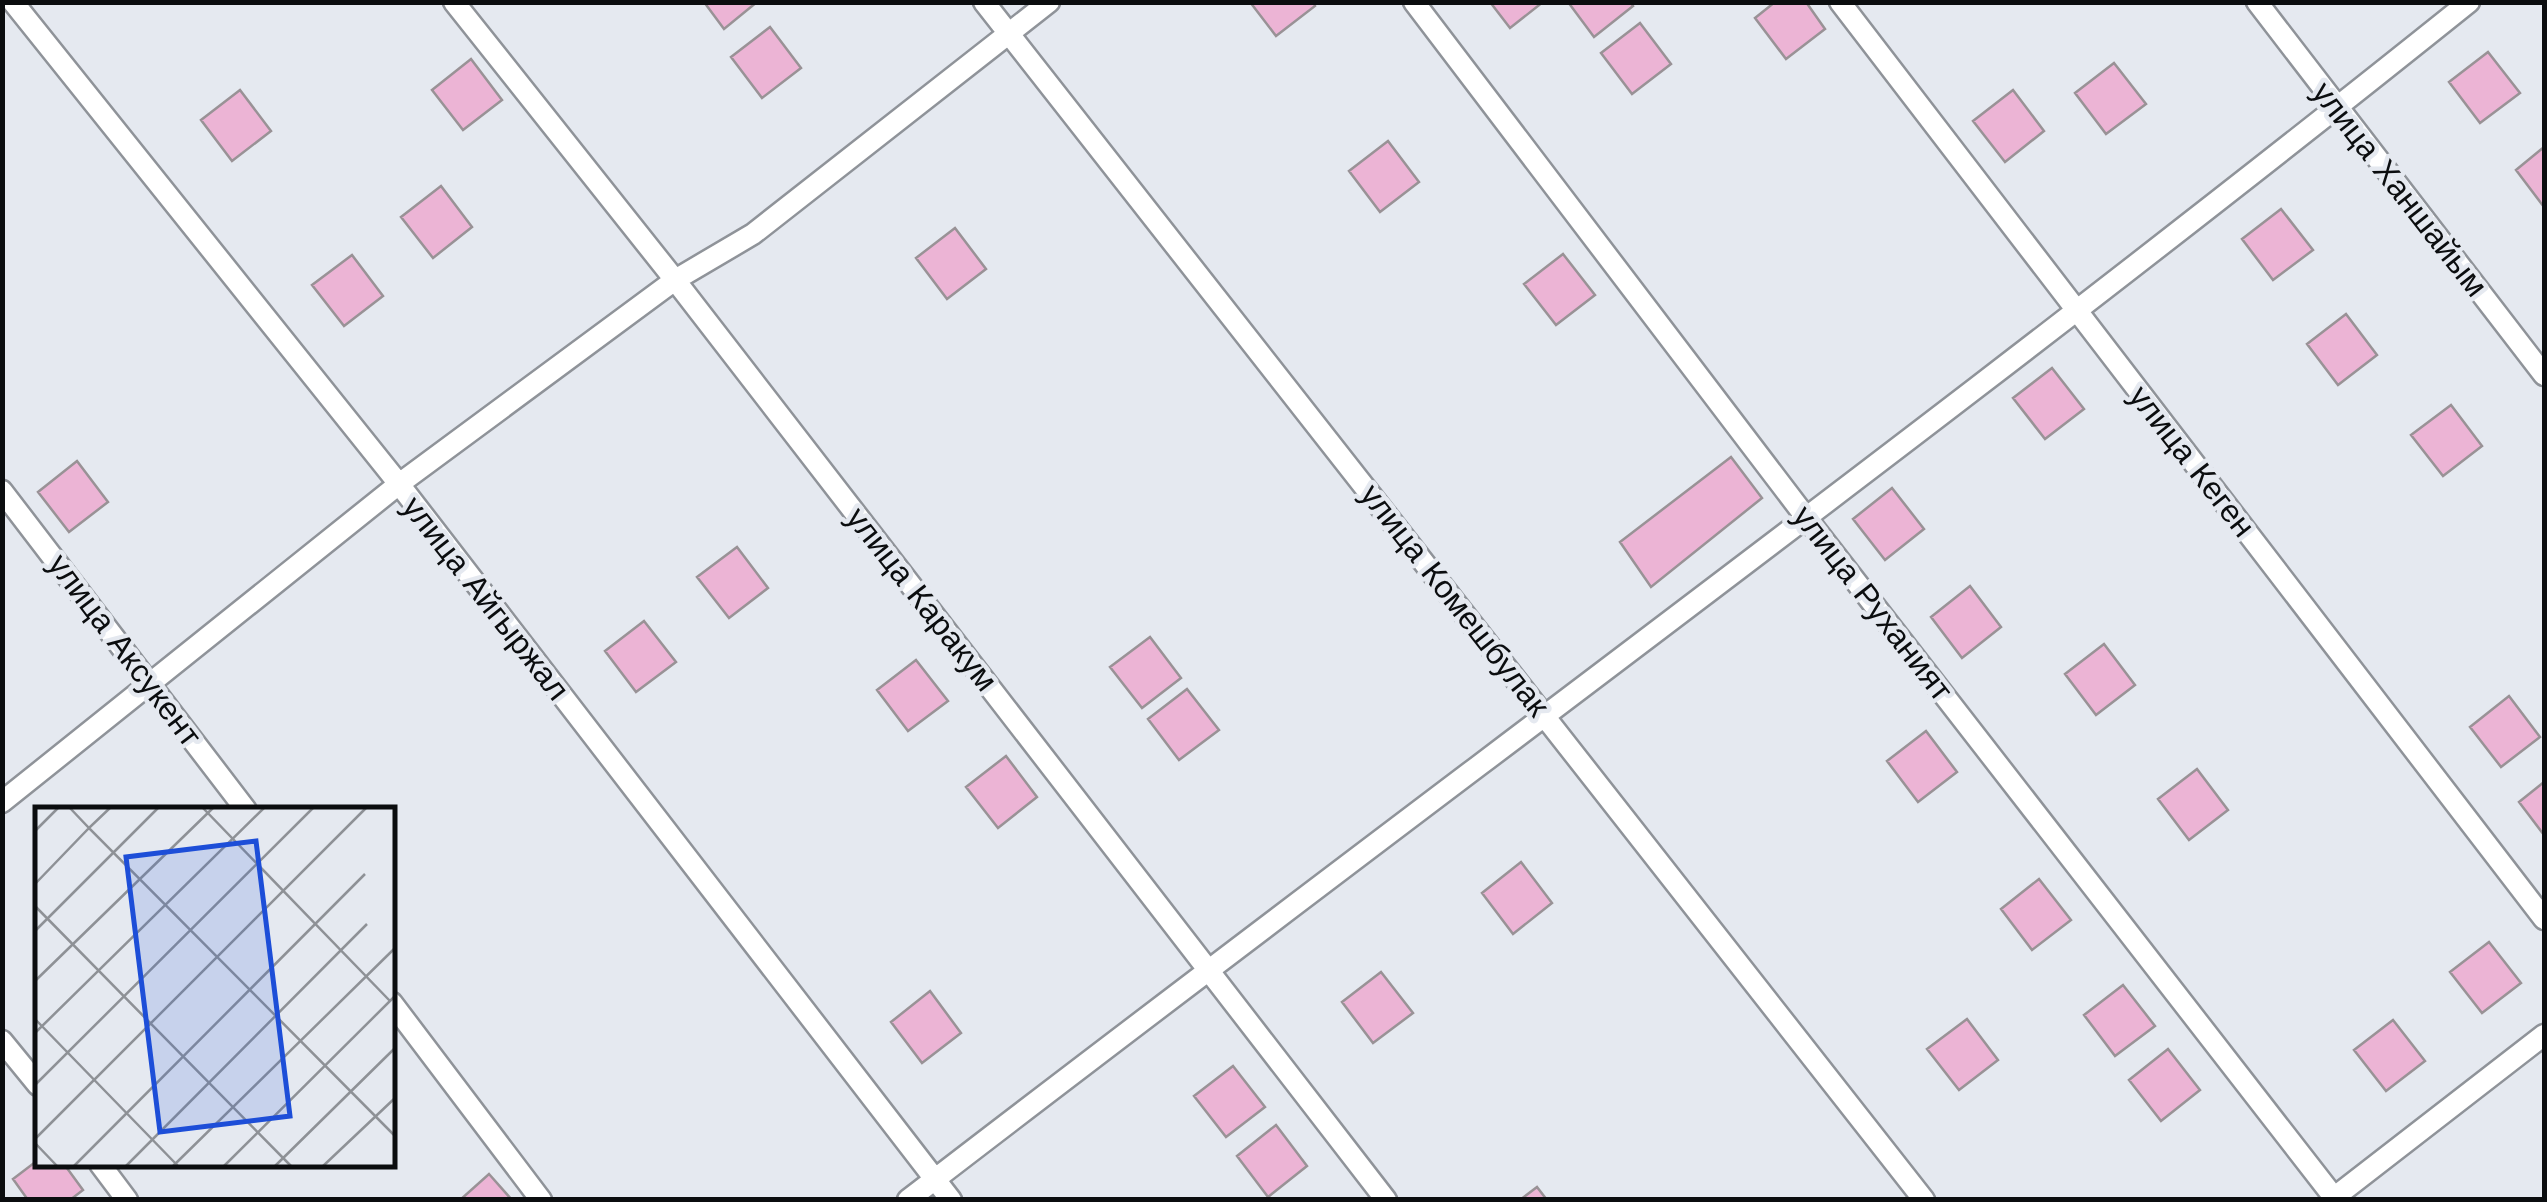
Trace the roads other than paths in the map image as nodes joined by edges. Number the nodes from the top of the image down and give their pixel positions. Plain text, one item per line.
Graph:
1 (14, 2) edge
2 (454, 2) edge
3 (984, 2) edge
4 (1049, 2) edge
5 (1414, 2) edge
6 (1840, 2) edge
7 (2257, 2) edge
8 (2469, 2) edge
9 (1008, 34) junction
10 (2337, 108) junction
11 (675, 280) junction
12 (2078, 312) junction
13 (2544, 375) edge
14 (399, 484) junction
15 (2, 491) edge
16 (1808, 520) junction
17 (150, 682) junction
18 (1546, 716) junction
19 (2, 802) edge
20 (244, 807) edge
21 (2544, 919) edge
22 (1209, 968) junction
23 (395, 1007) edge
24 (2544, 1035) edge
25 (2, 1041) edge
26 (35, 1082) edge
27 (102, 1167) edge
28 (934, 1179) junction
29 (2334, 1199) edge
30 (127, 1200) edge
31 (542, 1200) edge
32 (908, 1200) edge
33 (951, 1200) edge
34 (1386, 1200) edge
35 (1924, 1200) edge

1 - 14 street, улица Айгыржал
2 - 11 street, улица Каракум
3 - 9 street, улица Комешбулак
4 - 9 street
5 - 16 street, улица Руханият
6 - 12 street, улица Кеген
7 - 10 street, улица Ханшайым
8 - 10 street
9 - 11 street
9 - 18 street, улица Комешбулак
10 - 12 street
10 - 13 street, улица Ханшайым
11 - 14 street
11 - 22 street, улица Каракум
12 - 16 street
12 - 21 street, улица Кеген
14 - 17 street
14 - 28 street, улица Айгыржал
15 - 17 street, улица Аксукент
16 - 18 street
16 - 29 street, улица Руханият
17 - 19 street
17 - 20 street, улица Аксукент
18 - 22 street
18 - 35 street, улица Комешбулак
22 - 28 street
22 - 34 street, улица Каракум
23 - 31 street
24 - 29 street
25 - 26 street
27 - 30 street
28 - 32 street
28 - 33 street, улица Айгыржал

